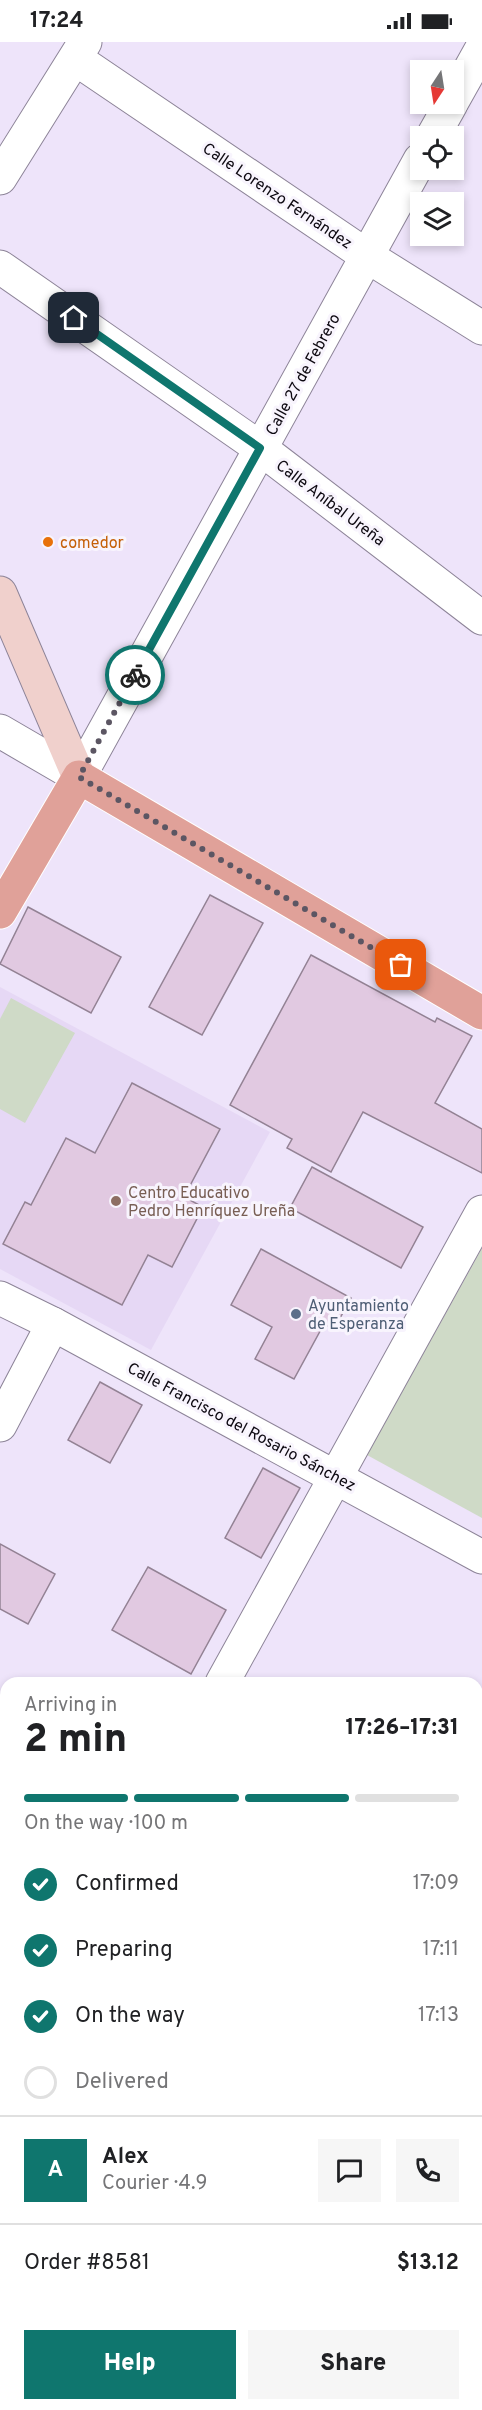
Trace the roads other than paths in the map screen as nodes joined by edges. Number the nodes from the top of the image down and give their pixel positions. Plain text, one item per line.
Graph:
1 (482, 48) edge
2 (80, 50) edge
3 (464, 80) edge
4 (0, 178) edge
5 (410, 178) edge
6 (367, 256) junction
7 (0, 267) edge
8 (482, 328) edge
9 (260, 448) junction
10 (0, 593) edge
11 (482, 618) edge
12 (0, 731) edge
13 (79, 777) junction
14 (0, 912) edge
15 (482, 1012) edge
16 (482, 1212) edge
17 (0, 1298) edge
18 (53, 1324) junction
19 (0, 1425) edge
20 (337, 1478) junction
21 (482, 1557) edge
22 (225, 1677) edge

1 - 3 street
2 - 4 street
2 - 6 street, Calle Lorenzo Fernández
5 - 6 street, Calle 27 de Febrero
6 - 8 street, Calle Lorenzo Fernández
6 - 9 street, Calle 27 de Febrero
7 - 9 street, Calle Aníbal Ureña
9 - 11 street, Calle Aníbal Ureña
9 - 13 street, Calle 27 de Febrero
10 - 13 main road
12 - 13 street
13 - 14 main road
13 - 15 main road
16 - 20 street
17 - 18 street, Calle Francisco del Rosario Sánchez
18 - 19 street
18 - 20 street, Calle Francisco del Rosario Sánchez
20 - 21 street, Calle Francisco del Rosario Sánchez
20 - 22 street

